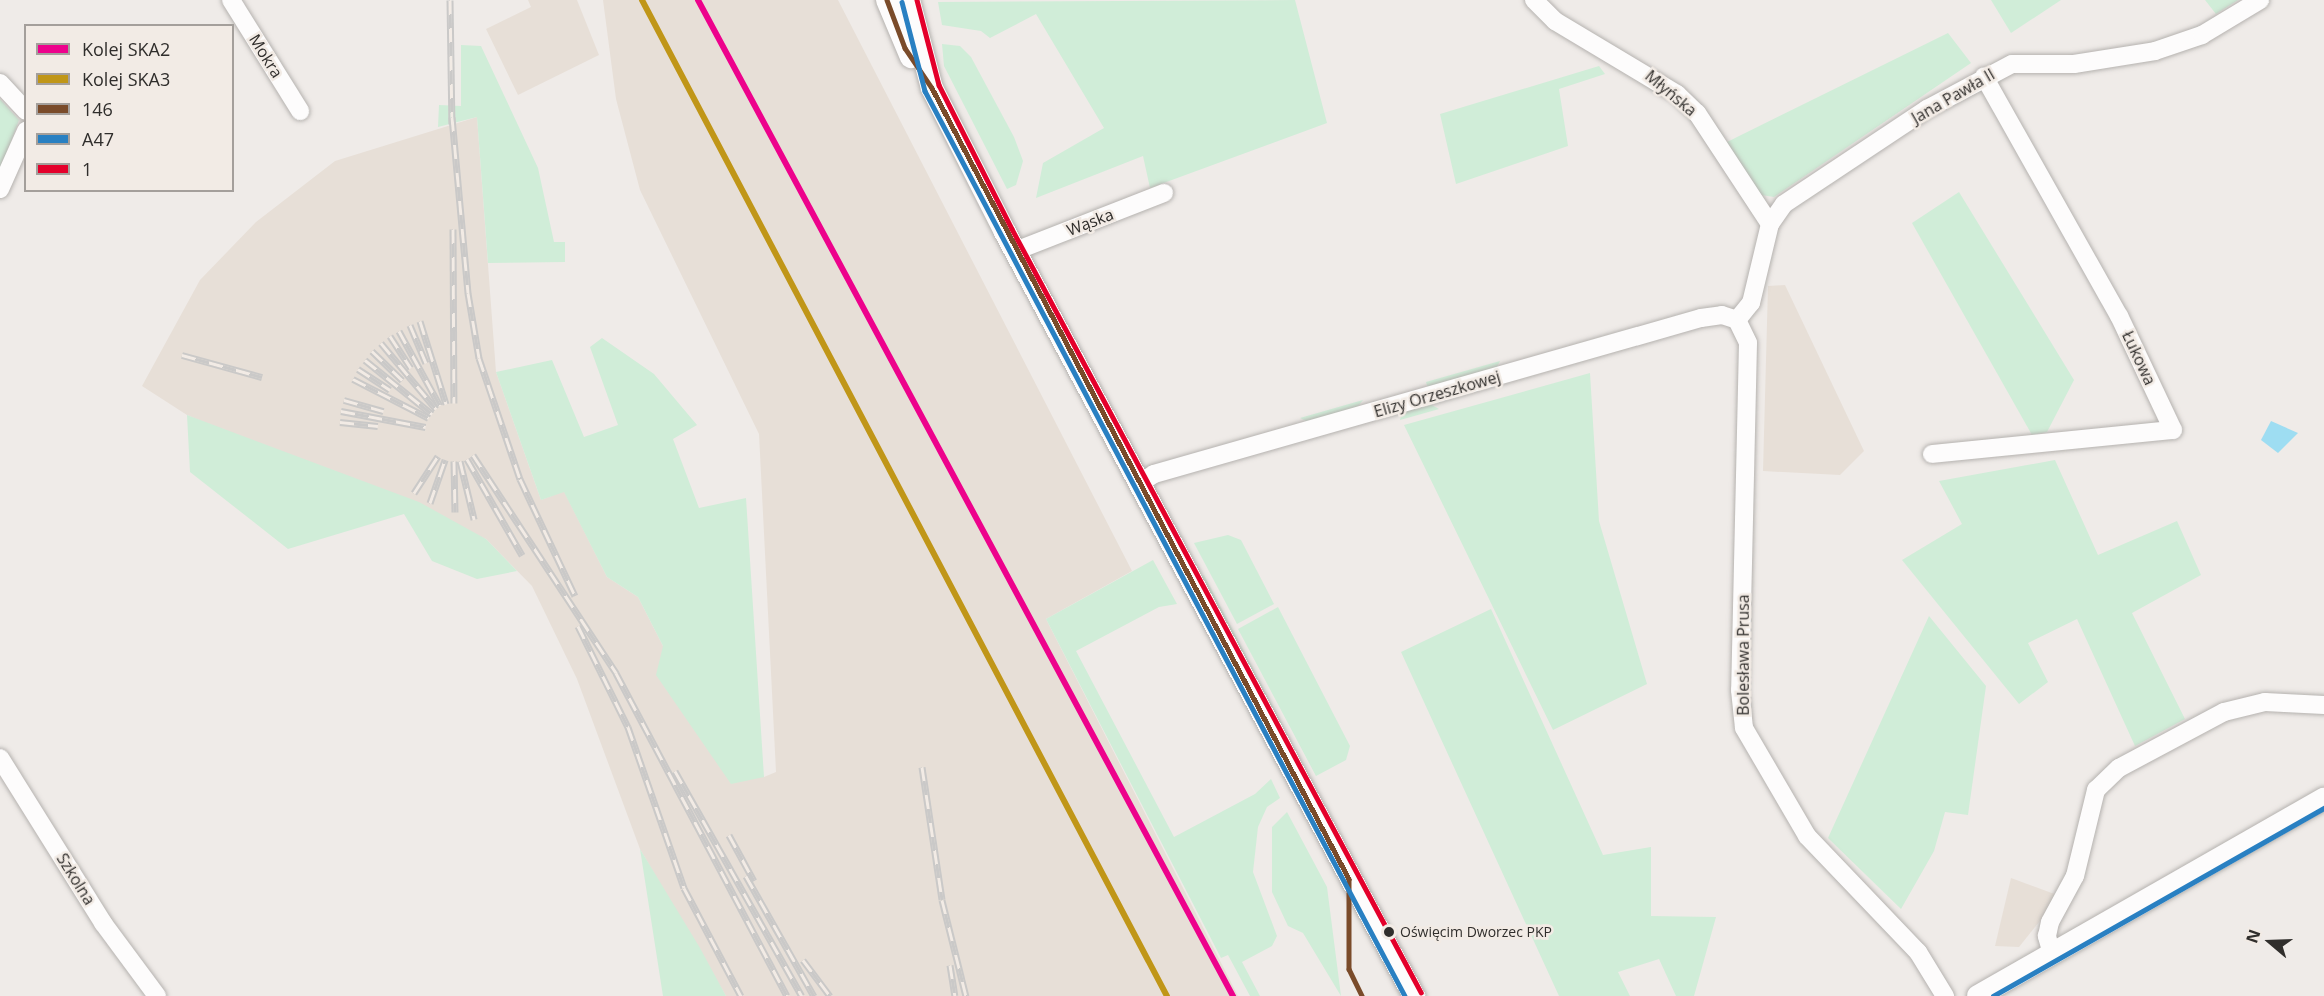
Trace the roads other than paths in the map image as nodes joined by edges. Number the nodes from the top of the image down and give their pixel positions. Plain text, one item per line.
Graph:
1 (231, 0) edge
2 (886, 0) edge
3 (909, 0) edge
4 (1534, 0) edge
5 (2260, 0) edge
6 (1984, 76) junction
7 (0, 83) edge
8 (932, 88) junction
9 (24, 109) edge
10 (300, 111) dead end
11 (24, 135) edge
12 (0, 189) edge
13 (1164, 193) dead end
14 (1770, 224) junction
15 (1015, 251) junction
16 (1737, 320) junction
17 (1932, 454) dead end
18 (1139, 484) junction
19 (2324, 705) edge
20 (0, 758) edge
21 (2324, 799) edge
22 (2052, 954) junction
23 (157, 996) edge
24 (1414, 996) edge
25 (1945, 996) edge
26 (1978, 996) edge

1 - 10 street, Mokra
2 - 8 street
3 - 8 street
4 - 14 street, Młyńska
5 - 6 street, Jana Pawła II
6 - 14 street, Jana Pawła II
6 - 17 street, Łukowa
7 - 9 street
8 - 15 street
11 - 12 street
13 - 15 street, Wąska
14 - 16 street, Jana Pawła II
15 - 18 street
16 - 18 street, Elizy Orzeszkowej
16 - 25 street, Bolesława Prusa
18 - 24 street
19 - 22 street
20 - 23 street, Szkolna
21 - 22 street
22 - 26 street

